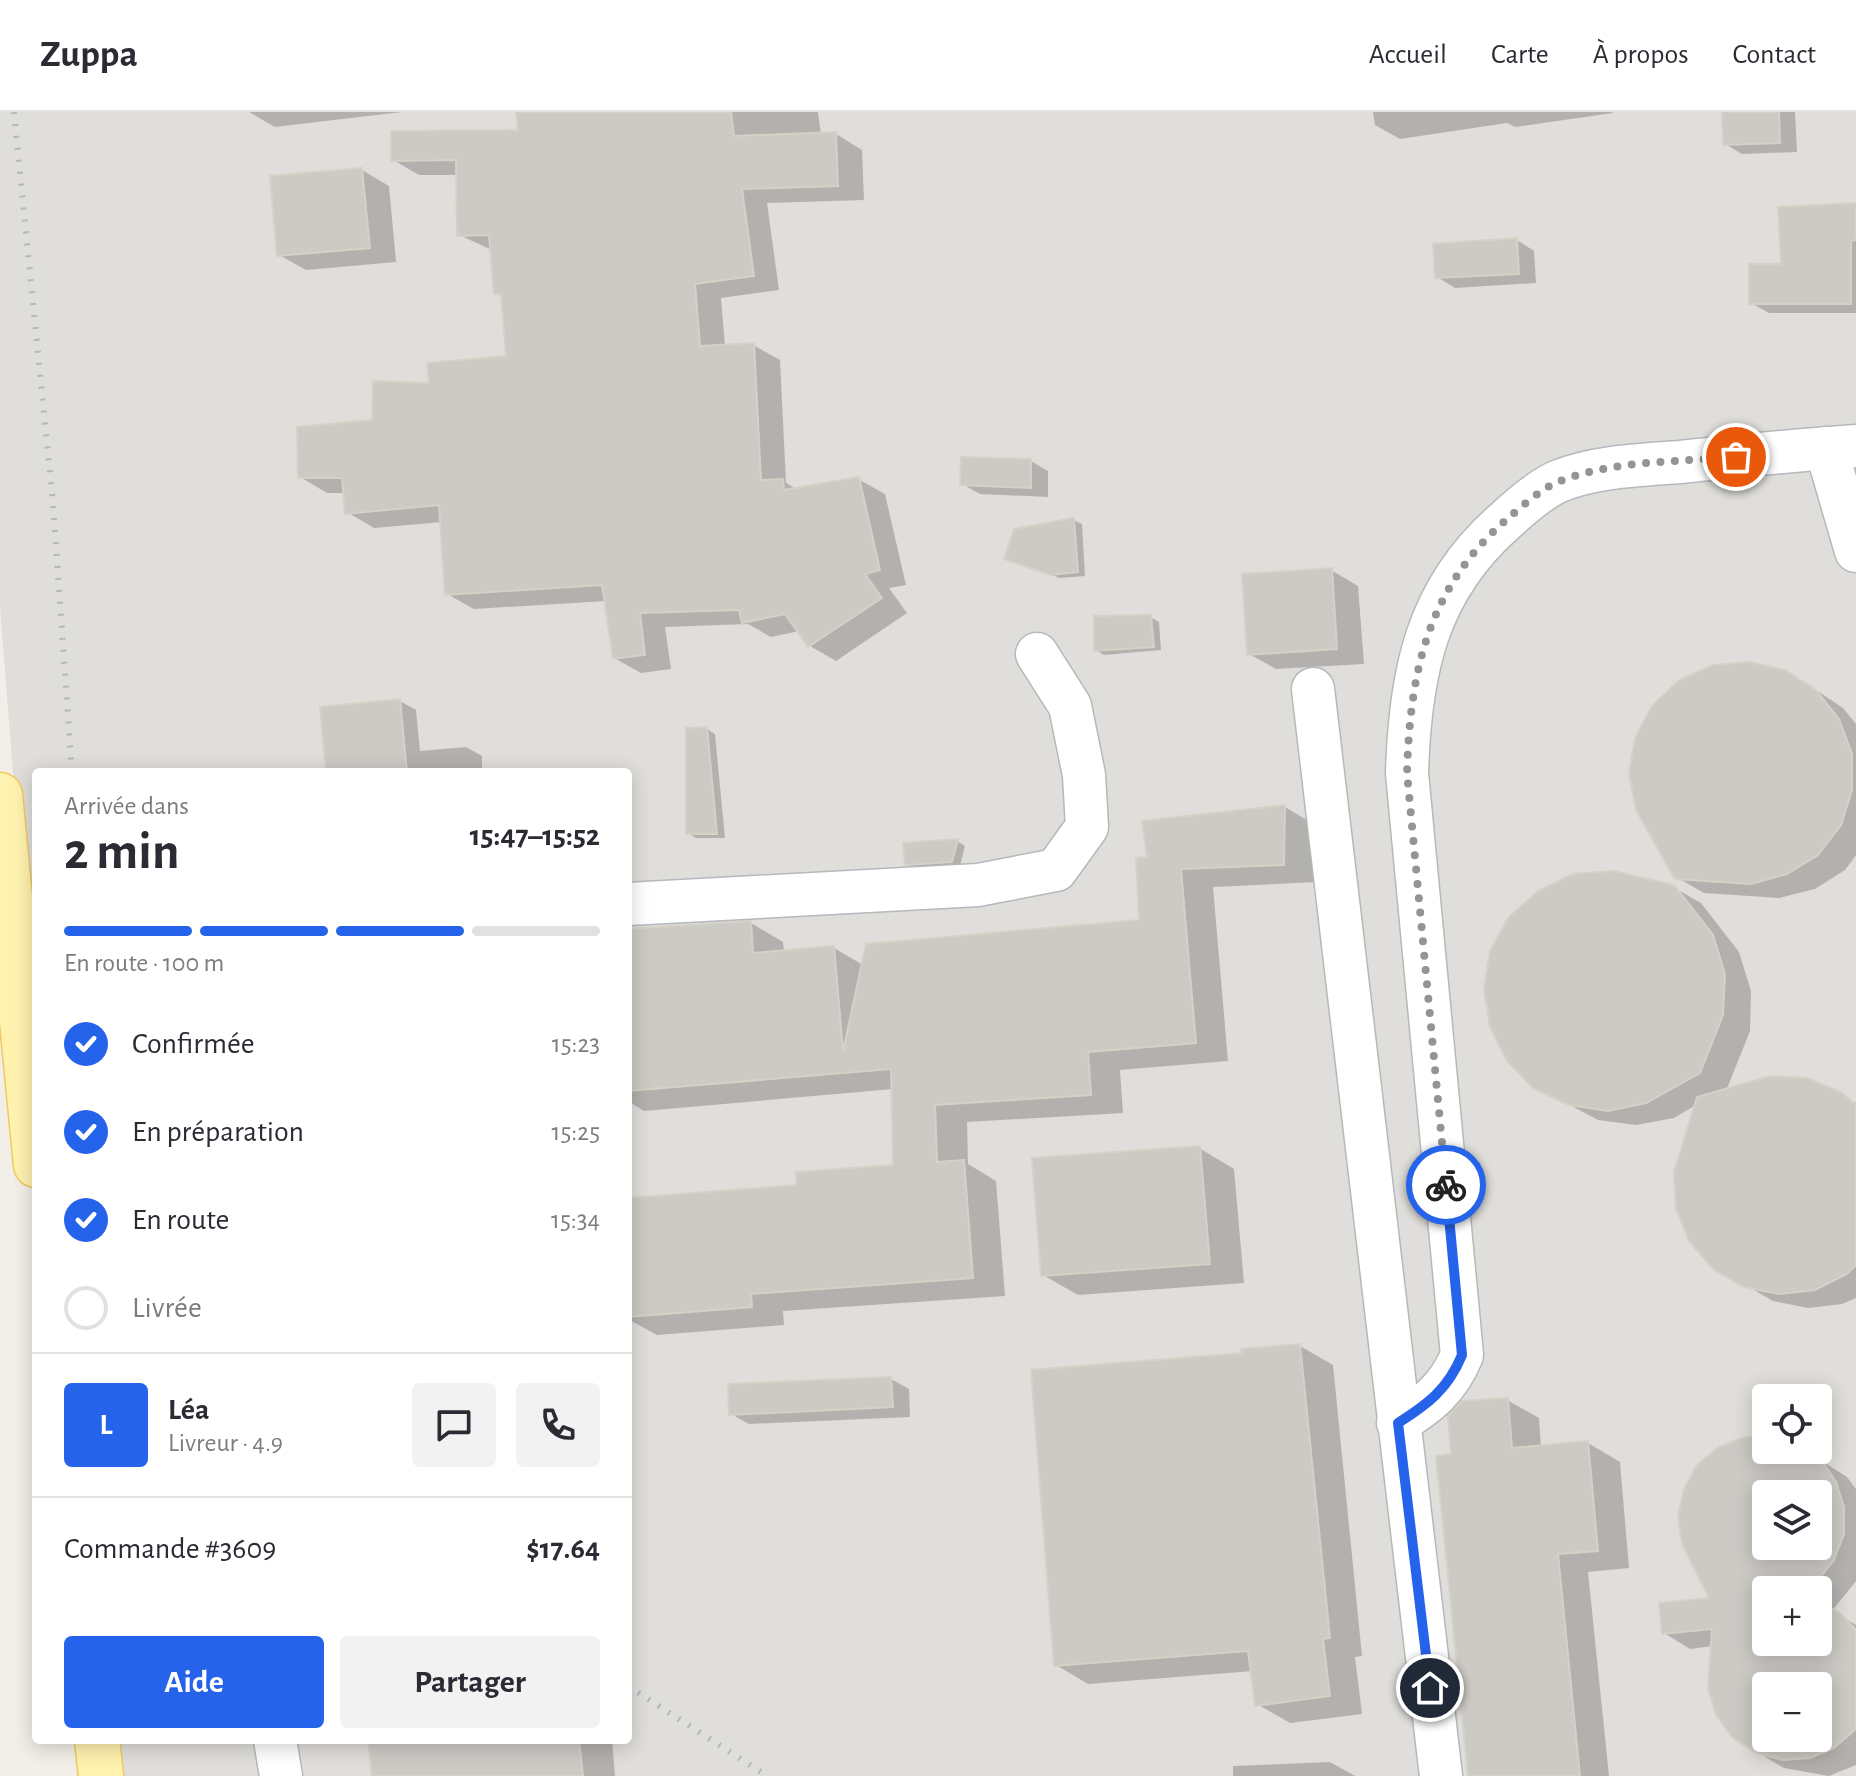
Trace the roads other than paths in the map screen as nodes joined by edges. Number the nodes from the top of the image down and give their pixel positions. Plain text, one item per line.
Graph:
1 (1841, 447) edge
2 (1856, 551) edge
3 (1037, 654) dead end
4 (1313, 689) dead end
5 (0, 795) edge
6 (632, 904) edge
7 (16, 941) edge
8 (32, 1120) edge
9 (1398, 1423) junction
10 (97, 1744) edge
11 (276, 1744) edge
12 (101, 1776) edge
13 (281, 1776) edge
14 (1441, 1776) edge

1 - 2 lane
1 - 9 lane
3 - 6 lane
4 - 9 lane
5 - 7 main road
7 - 8 main road
9 - 14 lane
10 - 12 main road
11 - 13 lane

